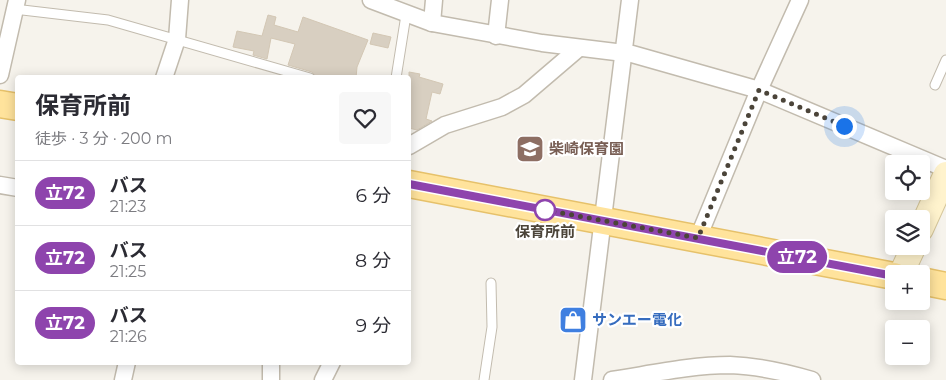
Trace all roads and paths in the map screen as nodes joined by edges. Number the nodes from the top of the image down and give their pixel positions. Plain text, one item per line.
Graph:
1 (180, 0) edge
2 (371, 0) edge
3 (434, 0) edge
4 (500, 0) edge
5 (630, 0) edge
6 (800, 0) edge
7 (16, 5) edge
8 (406, 15) junction
9 (432, 23) junction
10 (496, 36) junction
11 (177, 39) junction
12 (4, 40) edge
13 (578, 48) junction
14 (623, 53) junction
15 (946, 60) edge
16 (0, 75) edge
17 (165, 75) edge
18 (300, 75) edge
19 (396, 75) edge
20 (935, 85) dead end
21 (759, 90) junction
22 (0, 104) edge
23 (15, 106) edge
24 (411, 145) edge
25 (946, 169) edge
26 (946, 174) edge
27 (411, 184) edge
28 (0, 185) edge
29 (15, 188) edge
30 (930, 210) edge
31 (601, 220) junction
32 (698, 238) junction
33 (885, 274) edge
34 (491, 283) dead end
35 (930, 283) edge
36 (946, 286) edge
37 (126, 365) edge
38 (271, 365) edge
39 (330, 365) edge
40 (123, 380) edge
41 (271, 380) edge
42 (323, 380) edge
43 (484, 380) edge
44 (583, 380) edge
45 (612, 380) edge
46 (812, 380) edge

1 - 11 street
2 - 8 street
3 - 9 street
4 - 10 street
5 - 14 street
6 - 21 street
7 - 11 lane
7 - 12 street
8 - 9 street
8 - 19 lane
9 - 10 street
10 - 13 street
11 - 17 street
11 - 18 lane
12 - 16 street
13 - 14 street
13 - 24 street
14 - 21 street
14 - 31 street
15 - 20 lane
21 - 25 street
21 - 32 street
22 - 23 main road
26 - 30 street
27 - 31 main road
28 - 29 street
31 - 32 main road
31 - 44 street
32 - 33 main road
34 - 43 lane
35 - 36 main road
37 - 40 street
38 - 41 street
39 - 42 street
45 - 46 street

